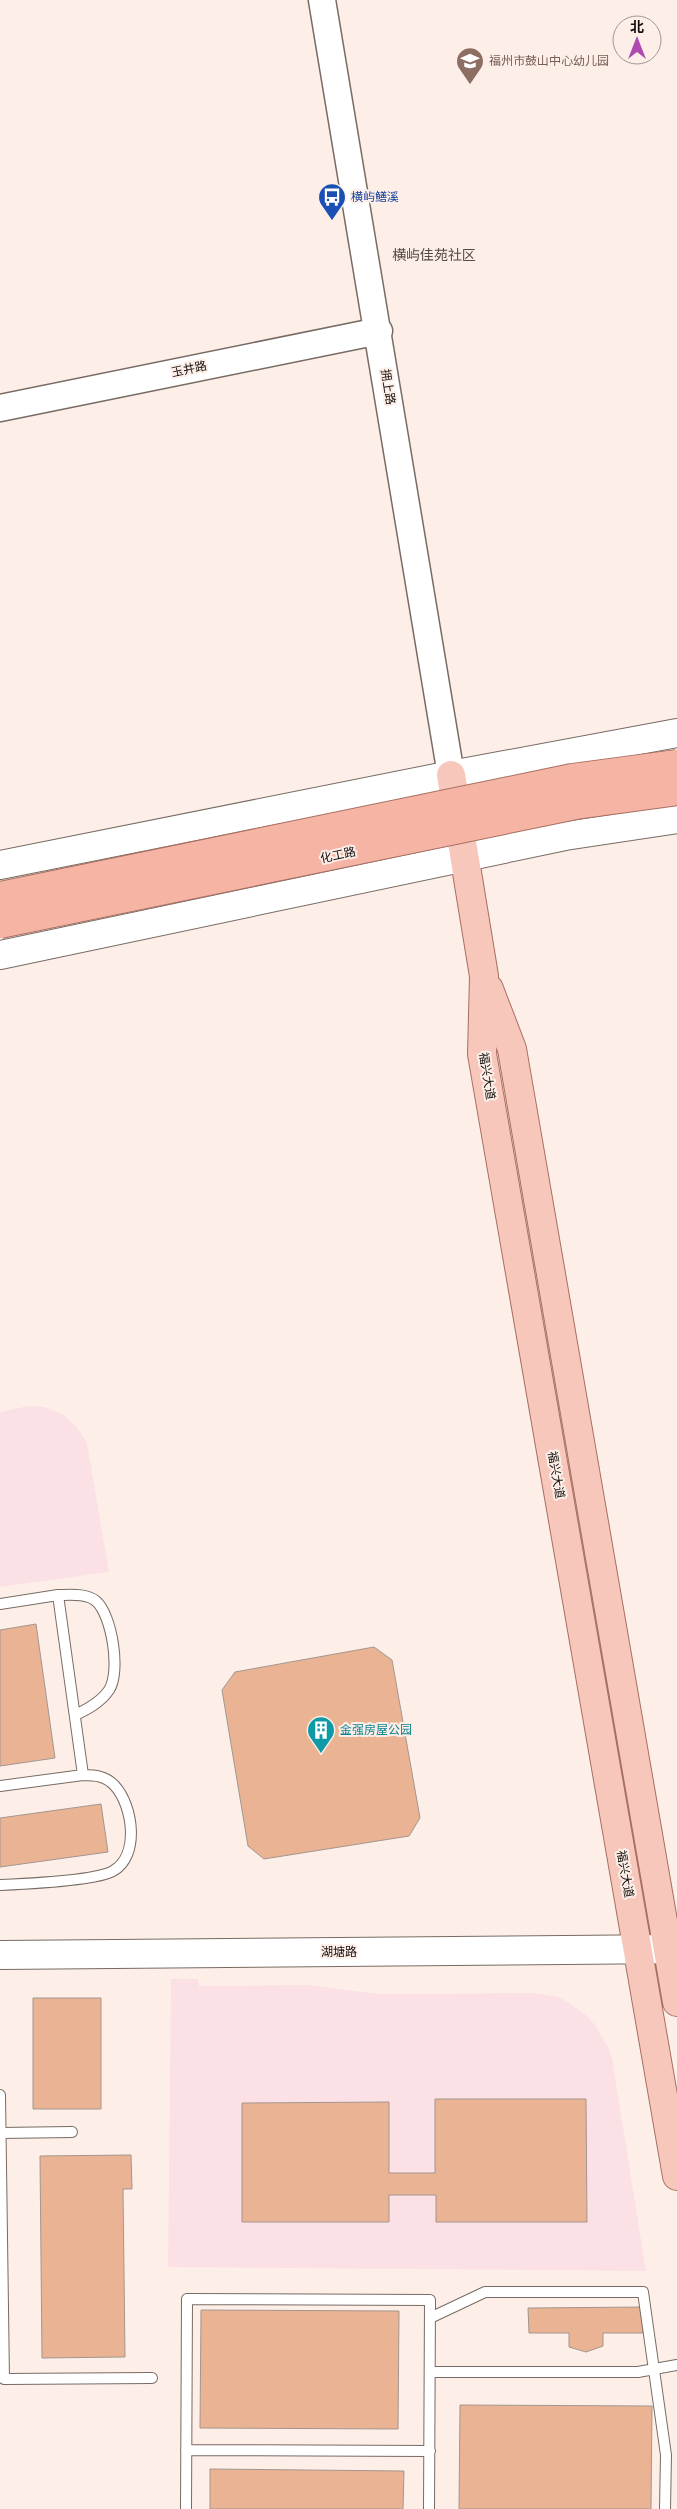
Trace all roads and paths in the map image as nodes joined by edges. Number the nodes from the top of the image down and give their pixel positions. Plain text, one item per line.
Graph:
1 (322, 0) edge
2 (379, 331) junction
3 (0, 408) edge
4 (677, 733) edge
5 (677, 764) edge
6 (451, 775) junction
7 (677, 791) edge
8 (677, 819) edge
9 (465, 858) junction
10 (0, 865) edge
11 (0, 896) edge
12 (0, 924) edge
13 (0, 955) edge
14 (484, 976) junction
15 (58, 1595) junction
16 (0, 1604) edge
17 (75, 1715) junction
18 (83, 1775) junction
19 (0, 1786) edge
20 (0, 1885) edge
21 (0, 1936) edge
22 (636, 1940) junction
23 (672, 1940) edge
24 (0, 1955) edge
25 (677, 2002) edge
26 (0, 2095) edge
27 (72, 2132) dead end
28 (0, 2133) edge
29 (677, 2176) edge
30 (1, 2284) edge
31 (430, 2318) junction
32 (677, 2365) edge
33 (654, 2369) junction
34 (430, 2372) junction
35 (152, 2378) dead end
36 (186, 2450) junction
37 (430, 2450) junction
38 (186, 2509) edge
39 (429, 2509) edge
40 (666, 2509) edge

1 - 2 street, 拥上路
2 - 3 street, 玉井路
2 - 6 street, 拥上路
4 - 6 main road
5 - 11 highway, bridge
6 - 9 main road
6 - 10 main road
7 - 12 highway, 化工路, bridge
8 - 9 main road
9 - 13 main road
9 - 14 main road
14 - 22 main road, 福兴大道
14 - 23 main road
15 - 16 lane
15 - 17 lane
15 - 17 lane
17 - 18 lane
18 - 19 lane
18 - 20 lane
21 - 22 main road, 湖塘路
22 - 23 main road, 湖塘路
22 - 24 main road, 湖塘路
22 - 29 main road, 福兴大道
23 - 25 main road
26 - 28 lane
27 - 28 lane
28 - 30 lane
30 - 35 lane
31 - 33 lane
31 - 34 lane
31 - 36 lane
32 - 33 lane
33 - 34 lane
33 - 40 lane
34 - 37 lane
36 - 37 lane
36 - 38 lane
37 - 39 lane

